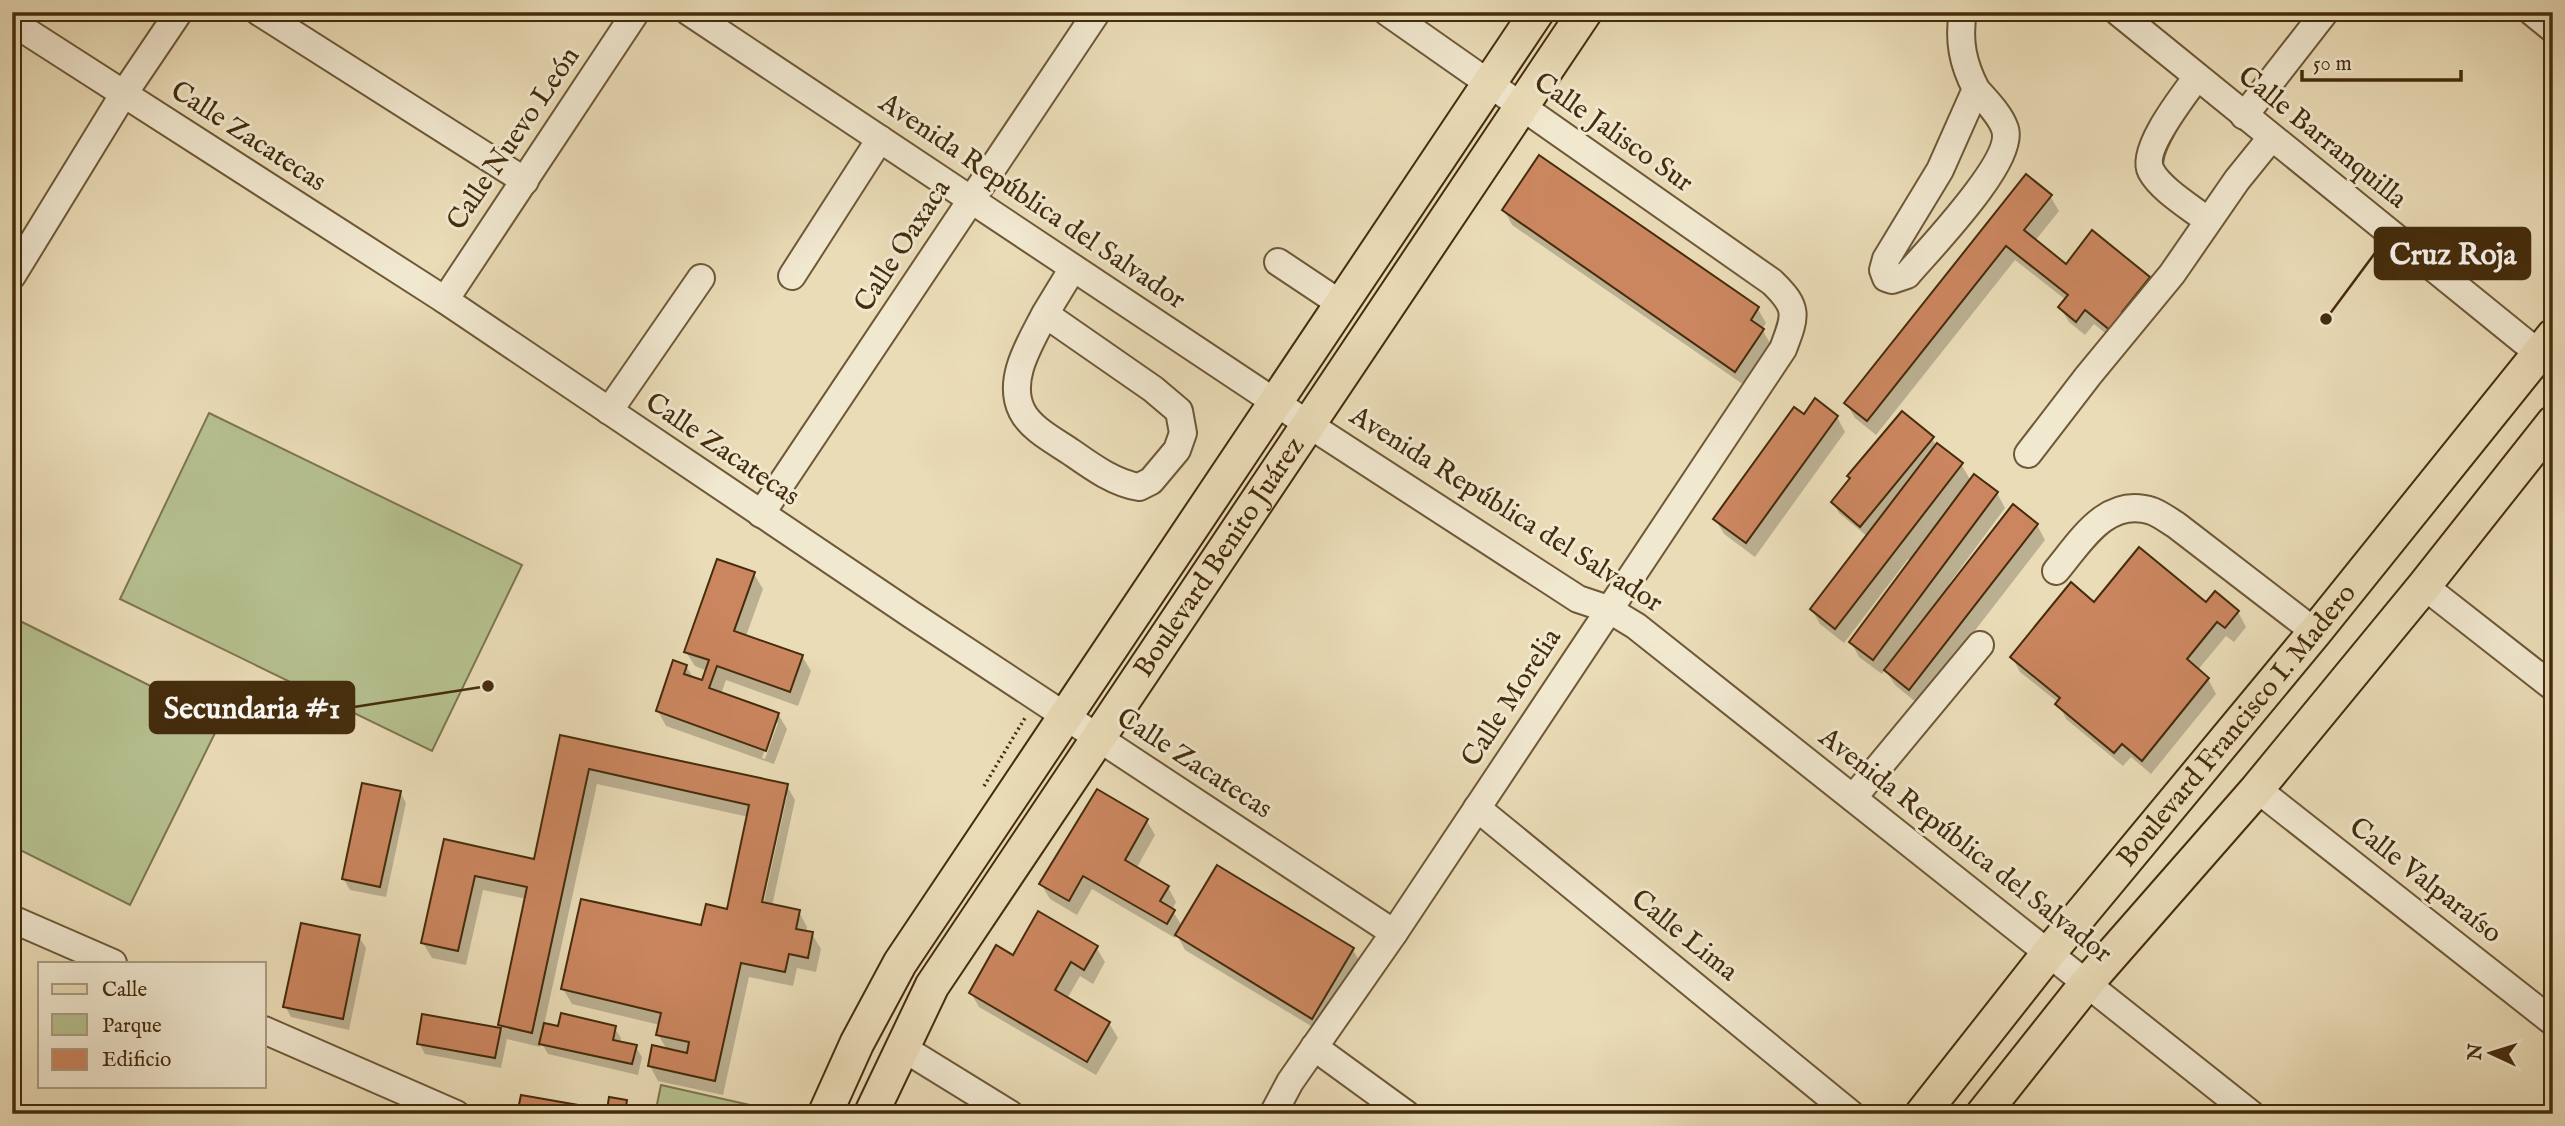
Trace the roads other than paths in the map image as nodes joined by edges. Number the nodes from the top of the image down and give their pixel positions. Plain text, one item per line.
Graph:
1 (179, 12) edge
2 (259, 12) edge
3 (636, 12) edge
4 (689, 12) edge
5 (1097, 12) edge
6 (1387, 12) edge
7 (1537, 12) edge
8 (1585, 12) edge
9 (1963, 12) edge
10 (2118, 12) edge
11 (2325, 12) edge
12 (2532, 12) edge
13 (12, 22) edge
14 (2553, 29) edge
15 (2197, 76) junction
16 (1488, 84) junction
17 (1976, 89) junction
18 (123, 95) junction
19 (1521, 108) junction
20 (2244, 116) junction
21 (2271, 138) junction
22 (880, 139) junction
23 (525, 181) junction
24 (971, 200) junction
25 (2208, 221) junction
26 (1278, 262) dead end
27 (1073, 268) junction
28 (12, 276) edge
29 (792, 276) dead end
30 (701, 278) dead end
31 (444, 300) junction
32 (1341, 304) junction
33 (1793, 313) joint
34 (1045, 314) junction
35 (2548, 351) edge
36 (1276, 402) junction
37 (609, 411) junction
38 (2553, 423) edge
39 (1308, 424) junction
40 (2028, 454) dead end
41 (761, 514) junction
42 (2056, 571) dead end
43 (2424, 586) junction
44 (1608, 609) junction
45 (2315, 632) junction
46 (1980, 645) dead end
47 (2553, 687) edge
48 (1066, 716) junction
49 (1097, 737) junction
50 (2257, 789) junction
51 (1853, 798) junction
52 (1477, 808) junction
53 (12, 919) edge
54 (1394, 933) junction
55 (2048, 954) junction
56 (111, 962) edge
57 (2087, 983) junction
58 (2553, 1023) edge
59 (266, 1031) edge
60 (903, 1048) junction
61 (1314, 1048) junction
62 (421, 1107) edge
63 (456, 1114) edge
64 (825, 1114) edge
65 (871, 1114) edge
66 (1010, 1114) edge
67 (1273, 1114) edge
68 (1406, 1114) edge
69 (1851, 1114) edge
70 (1922, 1114) edge
71 (1983, 1114) edge
72 (2251, 1114) edge

1 - 18 street
2 - 23 street
3 - 23 street, Calle Nuevo León
4 - 22 street, Avenida República del Salvador
5 - 24 street, Calle Oaxaca
6 - 16 street, Calle Jalisco Sur
7 - 16 main road, Boulevard Benito Juárez
8 - 19 main road, Boulevard Benito Juárez
9 - 17 street
10 - 15 street, Calle Barranquilla
11 - 20 street
12 - 14 street
13 - 18 street, Calle Zacatecas
15 - 20 street, Calle Barranquilla
15 - 25 street
16 - 19 street, Calle Jalisco Sur
16 - 32 main road, Boulevard Benito Juárez
17 - 17 street
18 - 28 street
18 - 31 street, Calle Zacatecas
19 - 33 street, Calle Jalisco Sur
19 - 39 main road, Boulevard Benito Juárez
20 - 21 street, Calle Barranquilla
21 - 25 street
21 - 35 street, Calle Barranquilla
22 - 24 street, Avenida República del Salvador
22 - 29 street
23 - 31 street, Calle Nuevo León
24 - 27 street, Avenida República del Salvador
24 - 41 street, Calle Oaxaca
25 - 40 street
26 - 32 street
27 - 34 street
27 - 36 street, Avenida República del Salvador
30 - 37 street
31 - 37 street, Calle Zacatecas
32 - 36 main road, Boulevard Benito Juárez
33 - 44 street, Calle Morelia
34 - 34 street
35 - 45 main road, Boulevard Francisco I. Madero
36 - 39 street, Avenida República del Salvador
36 - 48 main road, Boulevard Benito Juárez
37 - 41 street, Calle Zacatecas
38 - 43 main road, Boulevard Francisco I. Madero
39 - 44 street, Avenida República del Salvador
39 - 49 main road, Boulevard Benito Juárez
41 - 48 street, Calle Zacatecas
42 - 45 street
43 - 47 street
43 - 50 main road, Boulevard Francisco I. Madero
44 - 51 street, Avenida República del Salvador
44 - 52 street, Calle Morelia
45 - 55 main road, Boulevard Francisco I. Madero
46 - 51 street
48 - 49 street, Calle Zacatecas
48 - 64 main road, Boulevard Benito Juárez
49 - 54 street, Calle Zacatecas
49 - 60 main road, Boulevard Benito Juárez
50 - 57 main road, Boulevard Francisco I. Madero
50 - 58 street, Calle Valparaíso
51 - 55 street, Avenida República del Salvador
52 - 54 street, Calle Morelia
52 - 69 street, Calle Lima
53 - 56 street
54 - 61 street, Calle Morelia
55 - 57 street, Avenida República del Salvador
55 - 70 main road, Boulevard Francisco I. Madero
57 - 71 main road, Boulevard Francisco I. Madero
57 - 72 street, Avenida República del Salvador
59 - 62 street
60 - 65 main road, Boulevard Benito Juárez
60 - 66 street
61 - 67 street, Calle Morelia
61 - 68 street
62 - 63 street

